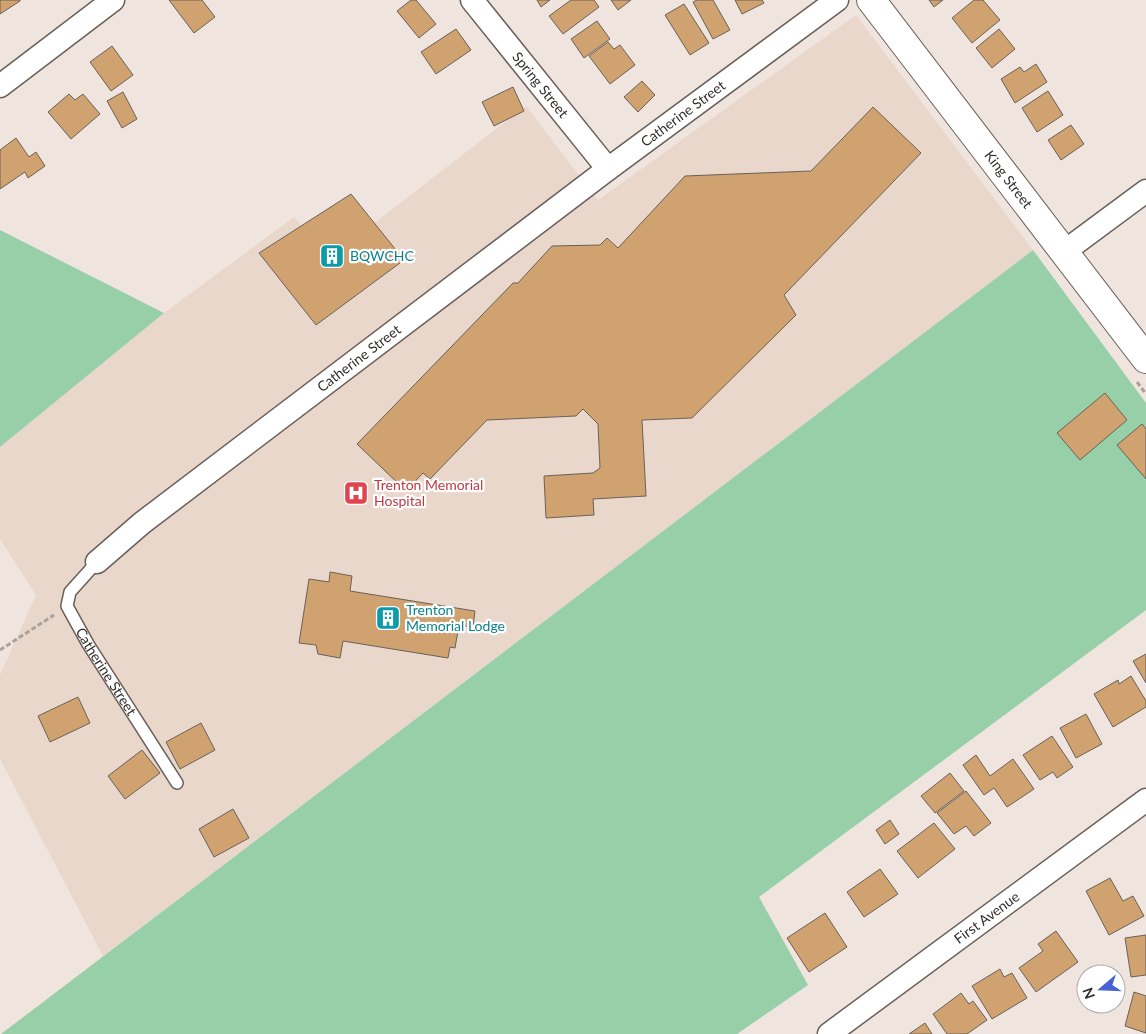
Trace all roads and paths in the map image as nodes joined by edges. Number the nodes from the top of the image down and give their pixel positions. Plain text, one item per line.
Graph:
1 (113, 0) edge
2 (472, 0) edge
3 (837, 0) edge
4 (871, 0) edge
5 (0, 86) edge
6 (608, 170) junction
7 (1146, 191) edge
8 (1065, 251) junction
9 (1146, 359) edge
10 (97, 562) joint
11 (66, 606) junction
12 (0, 650) edge
13 (177, 783) dead end
14 (1144, 807) edge
15 (829, 1034) edge

1 - 5 street
2 - 6 street, Spring Street
3 - 6 street, Catherine Street
4 - 8 street, King Street
6 - 10 street, Catherine Street
7 - 8 street
8 - 9 street, King Street
10 - 11 lane, Catherine Street
11 - 12 path
11 - 13 lane, Catherine Street
14 - 15 street, First Avenue

